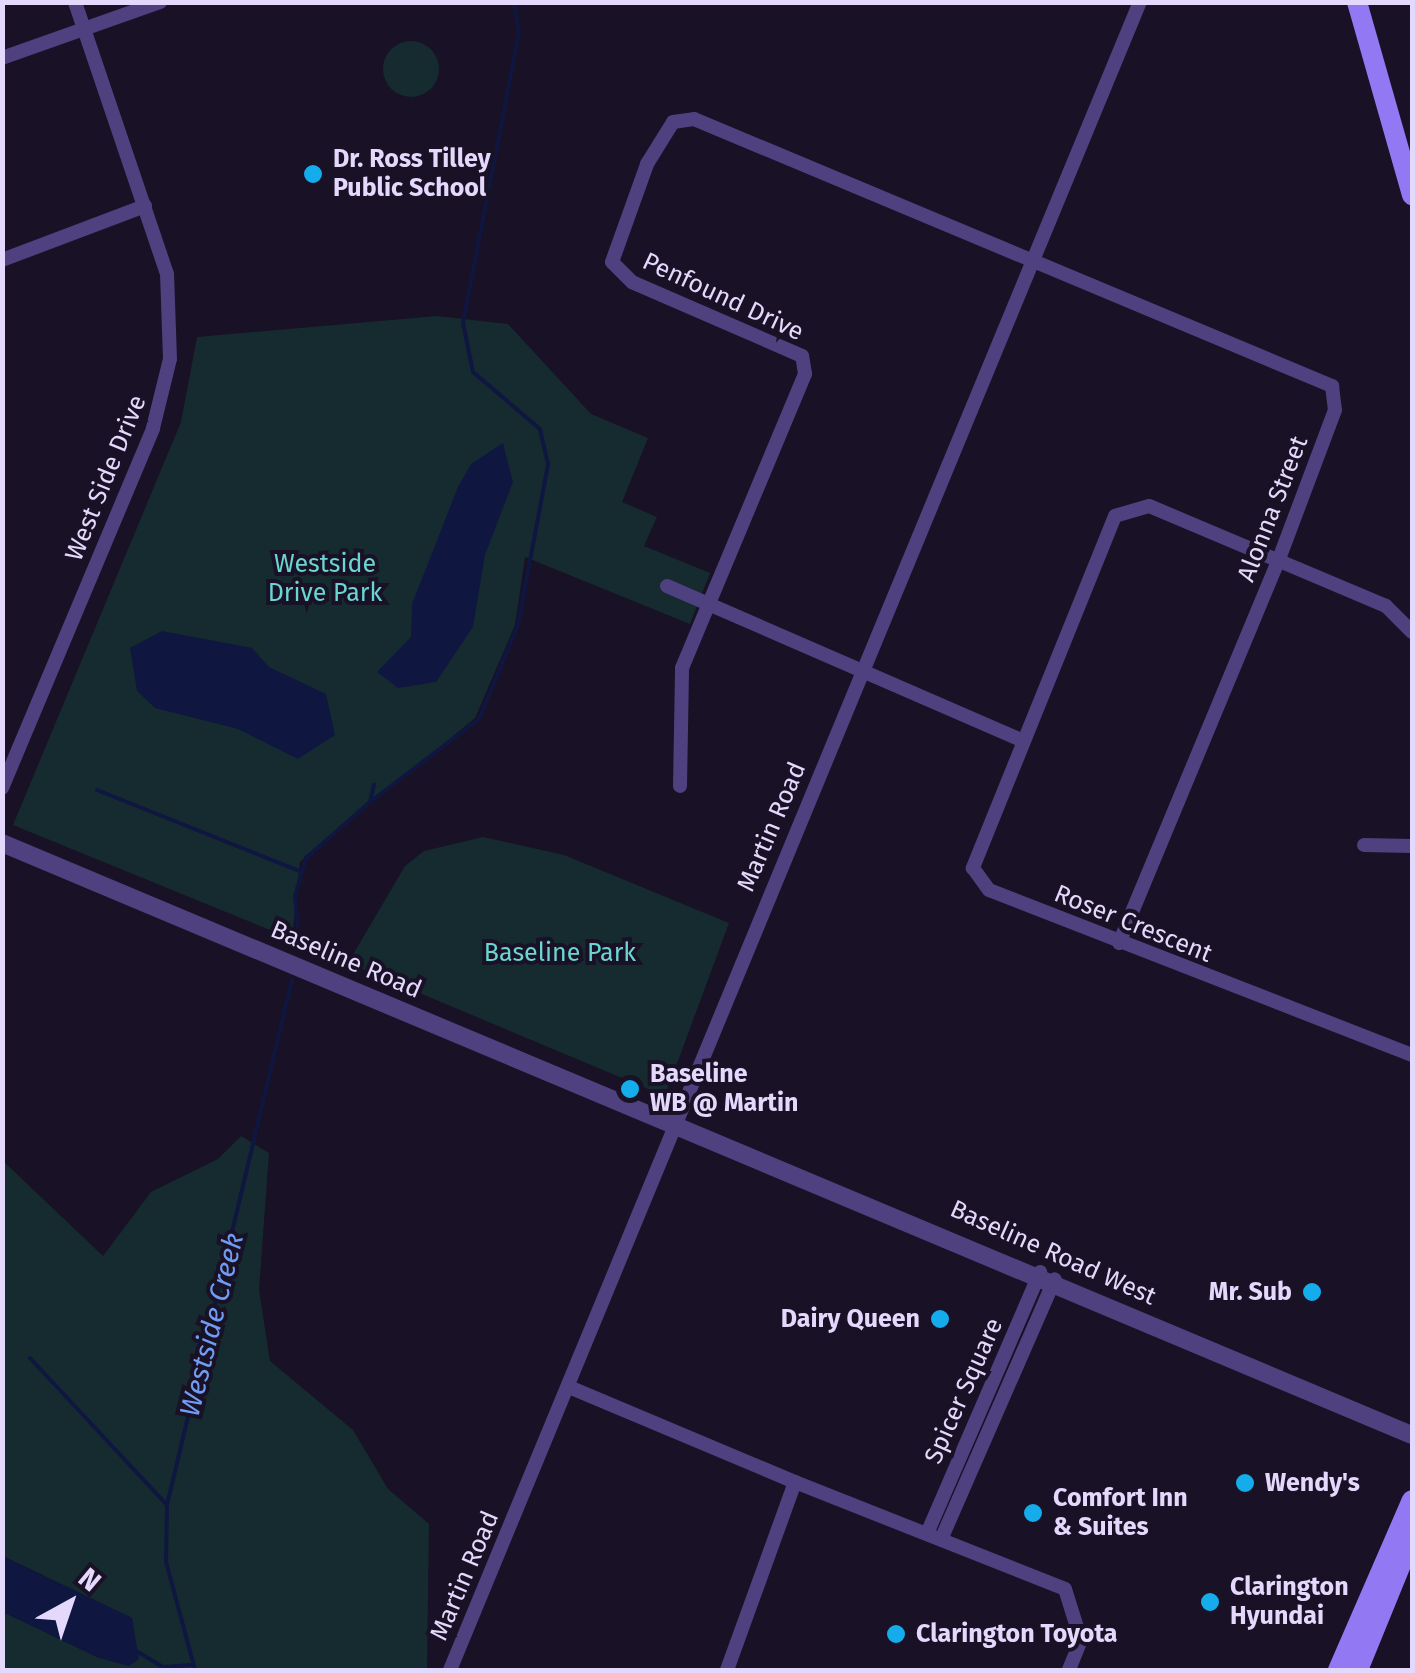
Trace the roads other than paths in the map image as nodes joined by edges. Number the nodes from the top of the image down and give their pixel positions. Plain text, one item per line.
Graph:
1 (75, 2) edge
2 (160, 2) edge
3 (1140, 2) edge
4 (1356, 2) edge
5 (86, 33) junction
6 (2, 58) edge
7 (1412, 195) edge
8 (145, 206) junction
9 (2, 260) edge
10 (1036, 264) junction
11 (1279, 559) junction
12 (667, 586) dead end
13 (708, 603) junction
14 (1412, 632) edge
15 (864, 670) junction
16 (1021, 740) junction
17 (680, 786) dead end
18 (2, 788) edge
19 (2, 843) edge
20 (1364, 845) dead end
21 (1412, 846) edge
22 (1119, 942) junction
23 (1412, 1055) edge
24 (672, 1121) junction
25 (1048, 1275) junction
26 (569, 1387) junction
27 (1412, 1435) edge
28 (794, 1482) junction
29 (1412, 1500) edge
30 (936, 1532) junction
31 (1412, 1538) edge
32 (450, 1670) edge
33 (727, 1670) edge
34 (1069, 1670) edge
35 (1338, 1670) edge
36 (1358, 1670) edge

1 - 5 street, West Side Drive
2 - 5 street
3 - 10 street, Martin Road
4 - 7 main road
5 - 6 street
5 - 8 street, West Side Drive
8 - 9 street
8 - 18 street, West Side Drive
10 - 11 street, Alonna Street
10 - 13 street, Penfound Drive
10 - 15 street, Martin Road
11 - 14 street, Roser Crescent
11 - 16 street, Roser Crescent
11 - 22 street, Alonna Street
12 - 13 street
13 - 15 street
13 - 17 street
15 - 16 street
15 - 24 street, Martin Road
16 - 22 street, Roser Crescent
19 - 24 street, Baseline Road
20 - 21 street
22 - 23 street, Roser Crescent
24 - 25 street, Baseline Road West
24 - 26 street, Martin Road
25 - 27 street, Baseline Road West
25 - 30 street, Spicer Square
26 - 28 street
26 - 32 street, Martin Road
28 - 30 street
28 - 33 street
29 - 35 main road
30 - 34 street
31 - 36 main road

